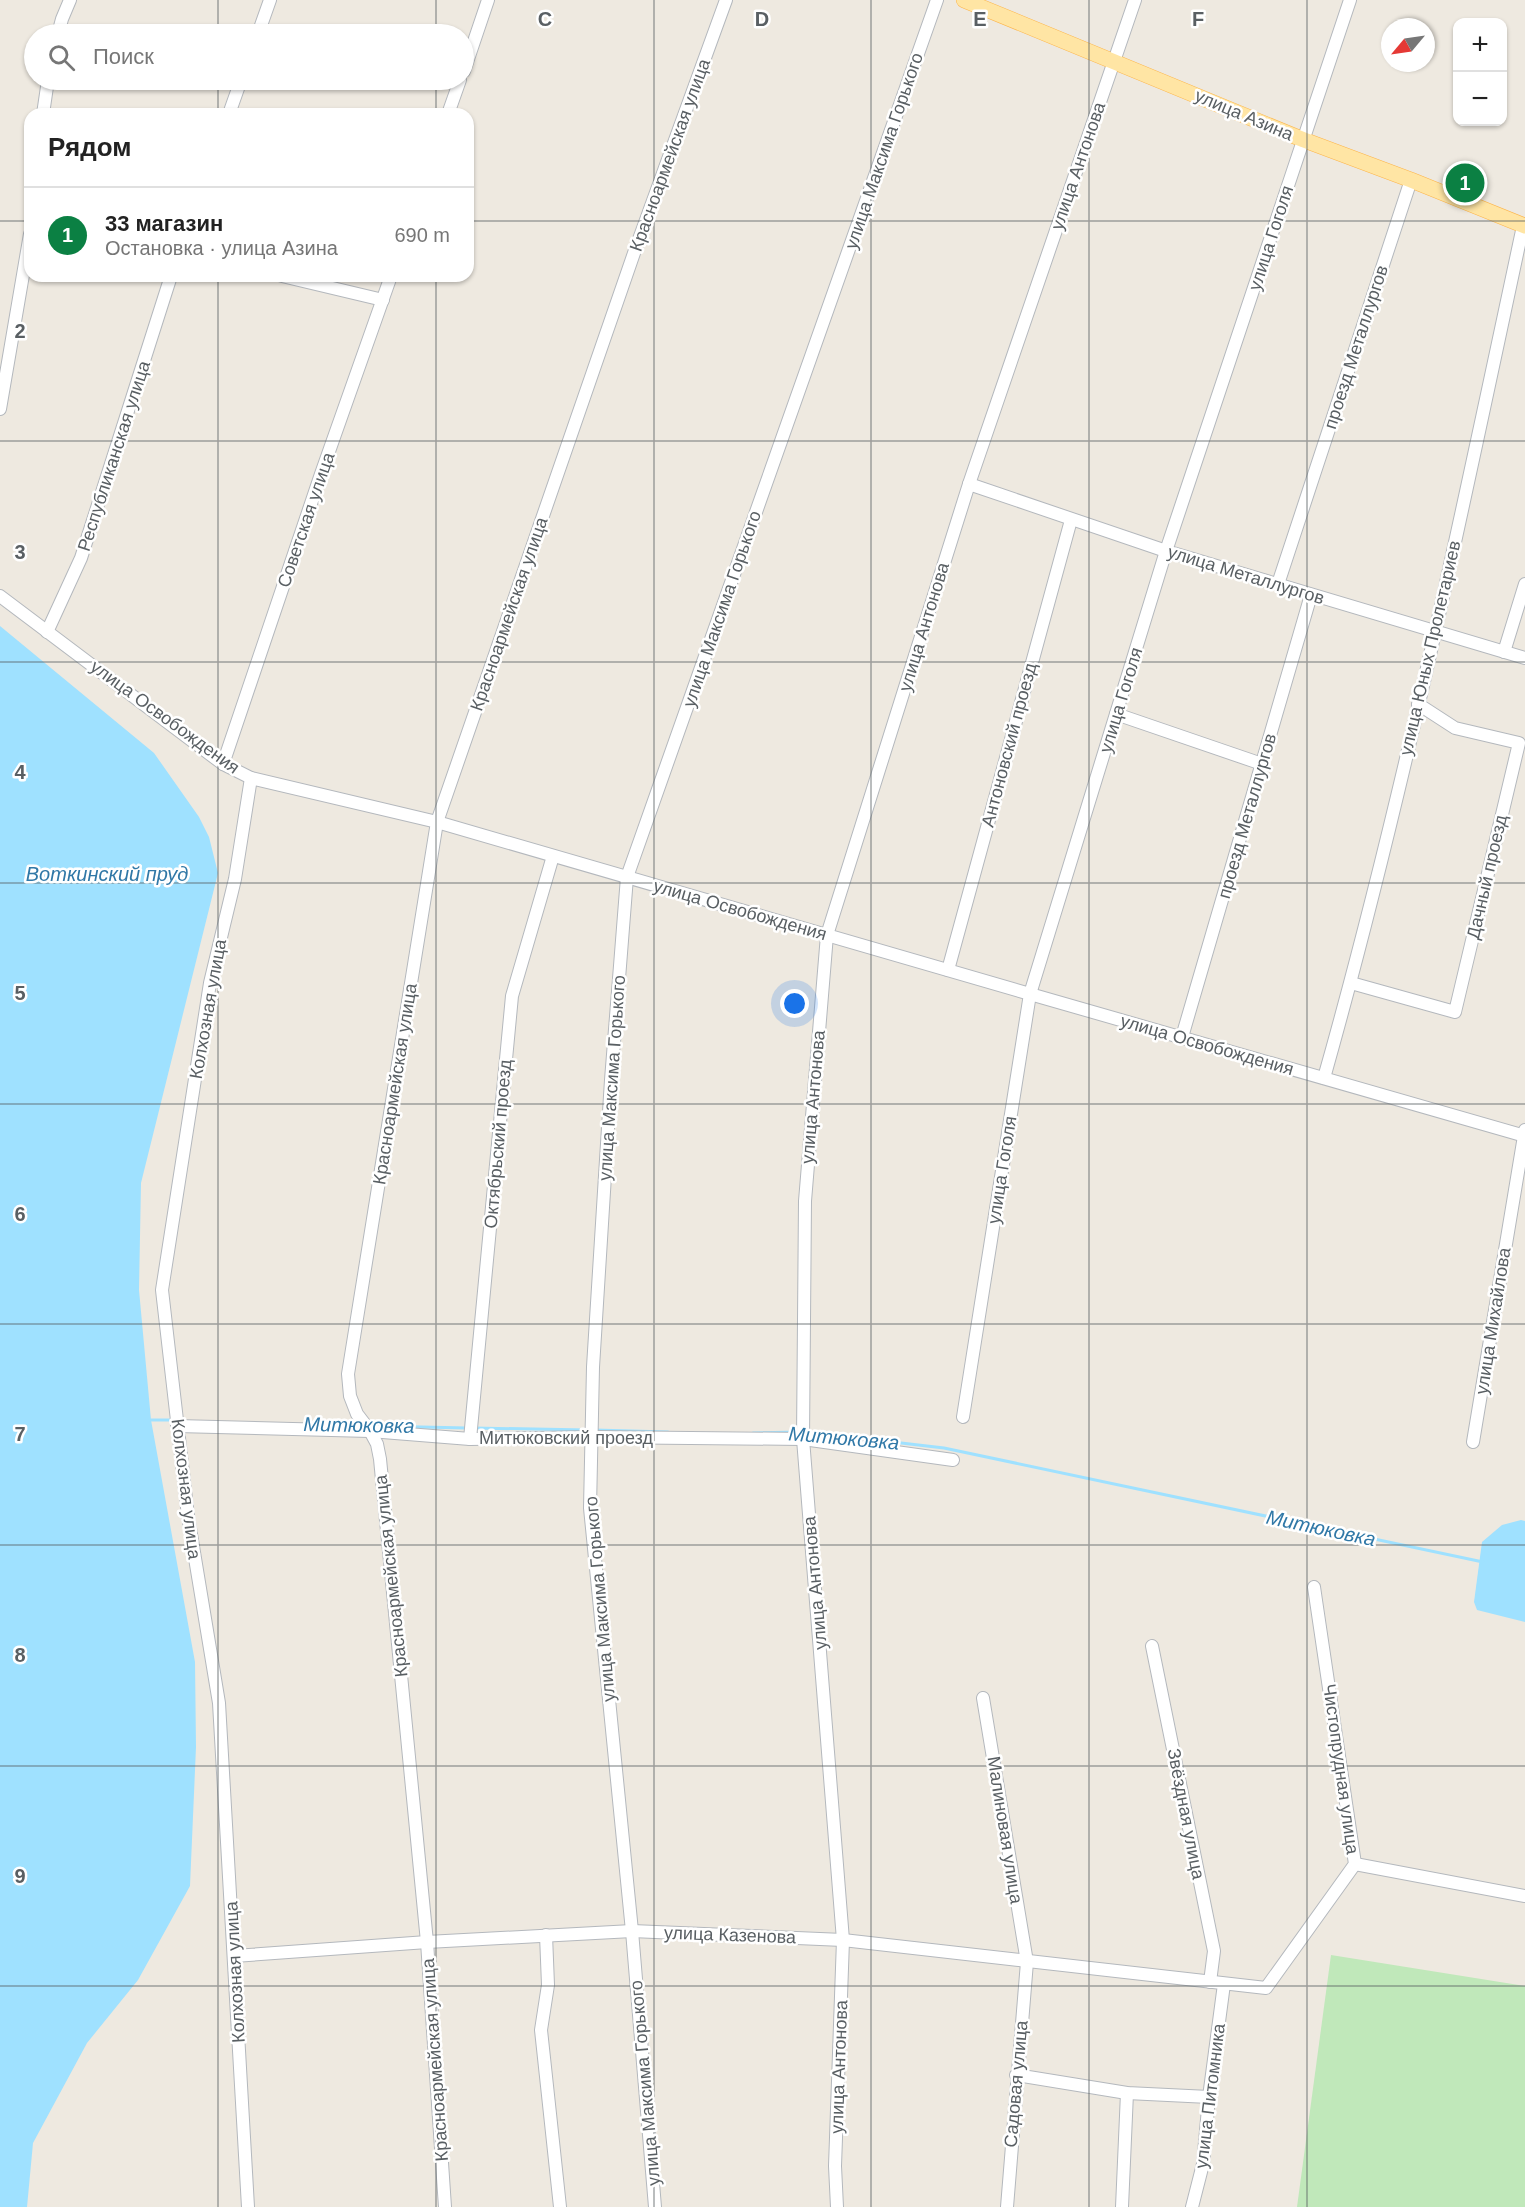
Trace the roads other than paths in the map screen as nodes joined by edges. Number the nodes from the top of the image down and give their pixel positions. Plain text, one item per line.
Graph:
1 (70, 0) edge
2 (270, 0) edge
3 (488, 0) edge
4 (726, 0) edge
5 (937, 0) edge
6 (964, 0) edge
7 (1135, 0) edge
8 (1350, 0) edge
9 (61, 24) edge
10 (262, 24) edge
11 (474, 41) edge
12 (1114, 60) junction
13 (46, 90) edge
14 (237, 90) edge
15 (456, 90) edge
16 (43, 108) edge
17 (231, 108) edge
18 (450, 108) edge
19 (1304, 140) junction
20 (1411, 180) junction
21 (1524, 222) edge
22 (24, 269) edge
23 (169, 282) edge
24 (307, 282) edge
25 (389, 282) edge
26 (382, 300) junction
27 (0, 409) edge
28 (969, 484) junction
29 (1071, 519) junction
30 (1167, 551) junction
31 (1278, 584) junction
32 (1525, 584) edge
33 (1311, 595) junction
34 (0, 596) edge
35 (1434, 631) junction
36 (47, 632) junction
37 (1504, 652) junction
38 (1525, 658) edge
39 (1418, 704) junction
40 (1116, 714) junction
41 (223, 764) junction
42 (1262, 764) junction
43 (251, 778) junction
44 (437, 822) junction
45 (553, 856) junction
46 (627, 877) junction
47 (827, 935) junction
48 (948, 970) junction
49 (1351, 983) junction
50 (1030, 994) junction
51 (1182, 1037) junction
52 (1324, 1078) junction
53 (1525, 1133) edge
54 (963, 1417) dead end
55 (177, 1426) junction
56 (370, 1431) junction
57 (592, 1432) junction
58 (470, 1438) junction
59 (803, 1439) junction
60 (1473, 1442) dead end
61 (953, 1460) dead end
62 (1314, 1587) dead end
63 (1152, 1646) dead end
64 (983, 1698) dead end
65 (1355, 1864) junction
66 (1525, 1896) edge
67 (632, 1931) junction
68 (546, 1935) junction
69 (843, 1940) junction
70 (427, 1942) junction
71 (234, 1956) junction
72 (1027, 1962) junction
73 (1210, 1982) junction
74 (1224, 1984) junction
75 (1016, 2075) junction
76 (1127, 2092) junction
77 (1209, 2097) junction
78 (248, 2207) edge
79 (445, 2207) edge
80 (560, 2207) edge
81 (655, 2207) edge
82 (837, 2207) edge
83 (1007, 2207) edge
84 (1122, 2207) edge
85 (1192, 2207) edge

1 - 9 street
2 - 10 street
3 - 11 street
4 - 44 street, Красноармейская улица
5 - 46 street, улица Максима Горького
6 - 12 main road, улица Азина
7 - 12 street, улица Антонова
8 - 19 street, улица Гоголя
12 - 19 main road, улица Азина
12 - 28 street, улица Антонова
13 - 16 street
14 - 17 street
15 - 18 street
19 - 20 main road, улица Азина
19 - 30 street, улица Гоголя
20 - 21 main road, улица Азина
20 - 31 street, проезд Металлургов
21 - 35 street, улица Юных Пролетариев
22 - 27 street
23 - 36 street, Республиканская улица
24 - 26 street
25 - 26 street, Советская улица
26 - 41 street, Советская улица
28 - 29 street, улица Металлургов
28 - 47 street, улица Антонова
29 - 30 street, улица Металлургов
29 - 48 street, Антоновский проезд
30 - 31 street, улица Металлургов
30 - 40 street, улица Гоголя
31 - 33 street, улица Металлургов
32 - 37 street
33 - 35 street, улица Металлургов
33 - 42 street, проезд Металлургов
34 - 36 street, улица Освобождения
35 - 37 street, улица Металлургов
35 - 39 street, улица Юных Пролетариев
36 - 41 street, улица Освобождения
37 - 38 street, улица Металлургов
39 - 49 street, улица Юных Пролетариев
39 - 49 street, Дачный проезд
40 - 42 street
40 - 50 street, улица Гоголя
41 - 43 street, улица Освобождения
42 - 51 street, проезд Металлургов
43 - 44 street, улица Освобождения
43 - 55 street, Колхозная улица
44 - 45 street, улица Освобождения
44 - 56 street, Красноармейская улица
45 - 46 street, улица Освобождения
45 - 58 street, Октябрьский проезд
46 - 47 street, улица Освобождения
46 - 57 street, улица Максима Горького
47 - 48 street, улица Освобождения
47 - 59 street, улица Антонова
48 - 50 street, улица Освобождения
49 - 52 street, улица Юных Пролетариев
50 - 51 street, улица Освобождения
50 - 54 street, улица Гоголя
51 - 52 street, улица Освобождения
52 - 53 street, улица Освобождения
53 - 60 street, улица Михайлова
55 - 56 street, Митюковский проезд
55 - 71 street, Колхозная улица
56 - 58 street, Митюковский проезд
56 - 70 street, Красноармейская улица
57 - 58 street, Митюковский проезд
57 - 59 street, Митюковский проезд
57 - 67 street, улица Максима Горького
59 - 61 street, Митюковский проезд
59 - 69 street, улица Антонова
62 - 65 street, Чистопрудная улица
63 - 73 street, Звёздная улица
64 - 72 street, Малиновая улица
65 - 66 street
65 - 74 street, Чистопрудная улица
67 - 68 street, улица Казенова
67 - 69 street, улица Казенова
67 - 81 street, улица Максима Горького
68 - 70 street, улица Казенова
68 - 80 street
69 - 72 street, улица Казенова
69 - 82 street, улица Антонова
70 - 71 street, улица Казенова
70 - 79 street, Красноармейская улица
71 - 78 street, Колхозная улица
72 - 73 street, улица Казенова
72 - 75 street, Садовая улица
73 - 74 street, улица Казенова
74 - 77 street, улица Питомника
75 - 76 street
75 - 83 street, Садовая улица
76 - 77 street
76 - 84 street
77 - 85 street, улица Питомника

